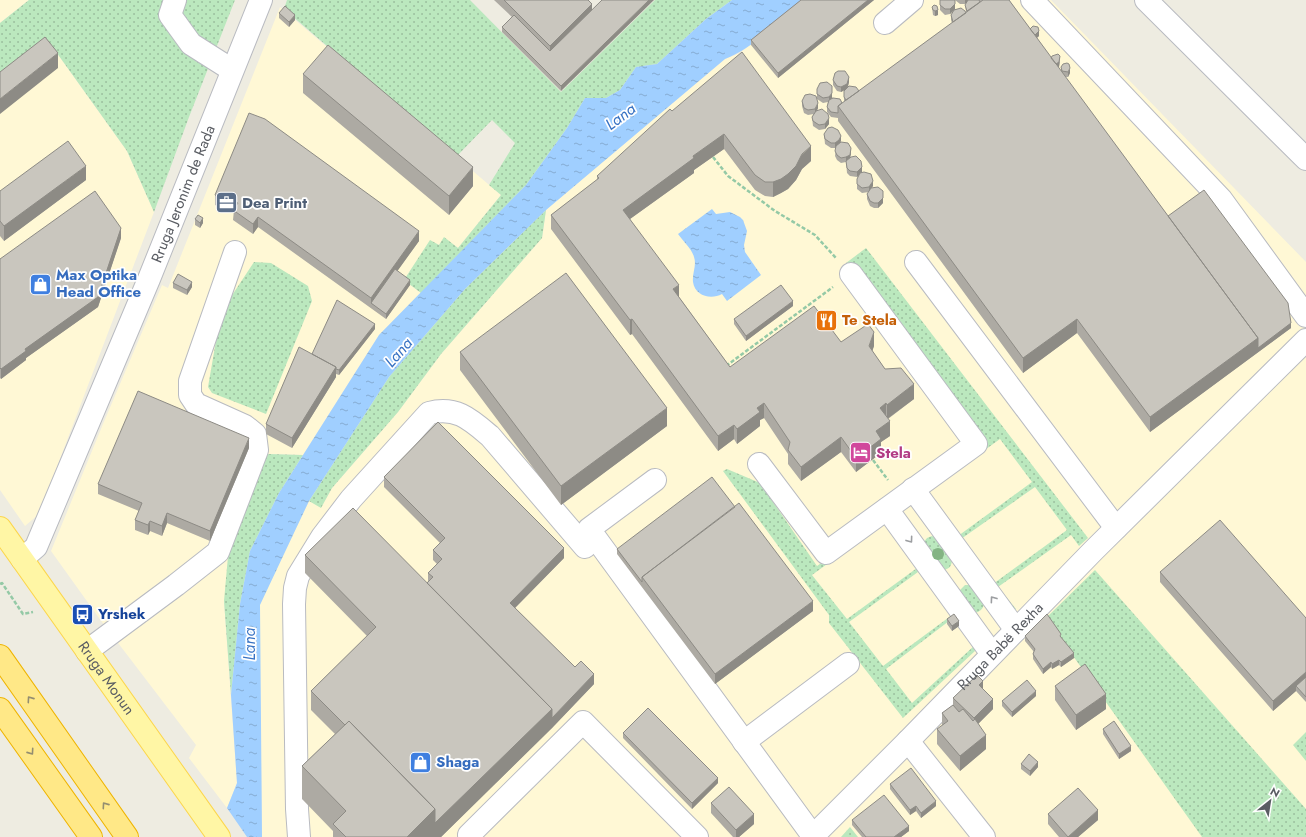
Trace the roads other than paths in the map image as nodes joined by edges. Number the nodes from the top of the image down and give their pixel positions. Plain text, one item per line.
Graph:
1 (175, 0) edge
2 (261, 0) edge
3 (912, 0) edge
4 (1032, 0) edge
5 (1146, 0) edge
6 (885, 23) dead end
7 (232, 70) junction
8 (1306, 159) edge
9 (235, 252) dead end
10 (916, 262) dead end
11 (851, 274) road end
12 (1306, 316) edge
13 (1306, 340) edge
14 (759, 464) dead end
15 (655, 480) dead end
16 (913, 490) junction
17 (887, 509) junction
18 (0, 528) edge
19 (1116, 528) junction
20 (585, 547) dead end
21 (22, 559) junction
22 (1016, 630) junction
23 (86, 651) junction
24 (992, 654) junction
25 (0, 656) edge
26 (848, 664) dead end
27 (0, 709) edge
28 (908, 741) junction
29 (744, 742) junction
30 (216, 833) edge
31 (90, 837) edge
32 (128, 837) edge
33 (299, 837) edge
34 (471, 837) edge
35 (697, 837) edge
36 (812, 837) edge
37 (984, 837) edge

1 - 7 street
2 - 7 street, Rruga Jeronim de Rada
3 - 6 street
4 - 12 street
5 - 8 street
7 - 21 street, Rruga Jeronim de Rada
9 - 23 street
10 - 19 street
11 - 16 street
13 - 19 street, Rruga Babë Rexha
14 - 17 street
15 - 29 street
16 - 17 street
22 -> 16 street
17 -> 24 street
18 - 21 main road, Rruga Monun
19 - 22 street, Rruga Babë Rexha
20 - 33 street
21 - 23 main road, Rruga Monun
22 - 24 street, Rruga Babë Rexha
23 - 30 main road, Rruga Monun
24 - 28 street, Rruga Babë Rexha
32 -> 25 highway
26 - 29 street
27 -> 31 highway
28 - 36 street, Rruga Babë Rexha
28 - 37 street
29 - 36 street
34 - 35 street

